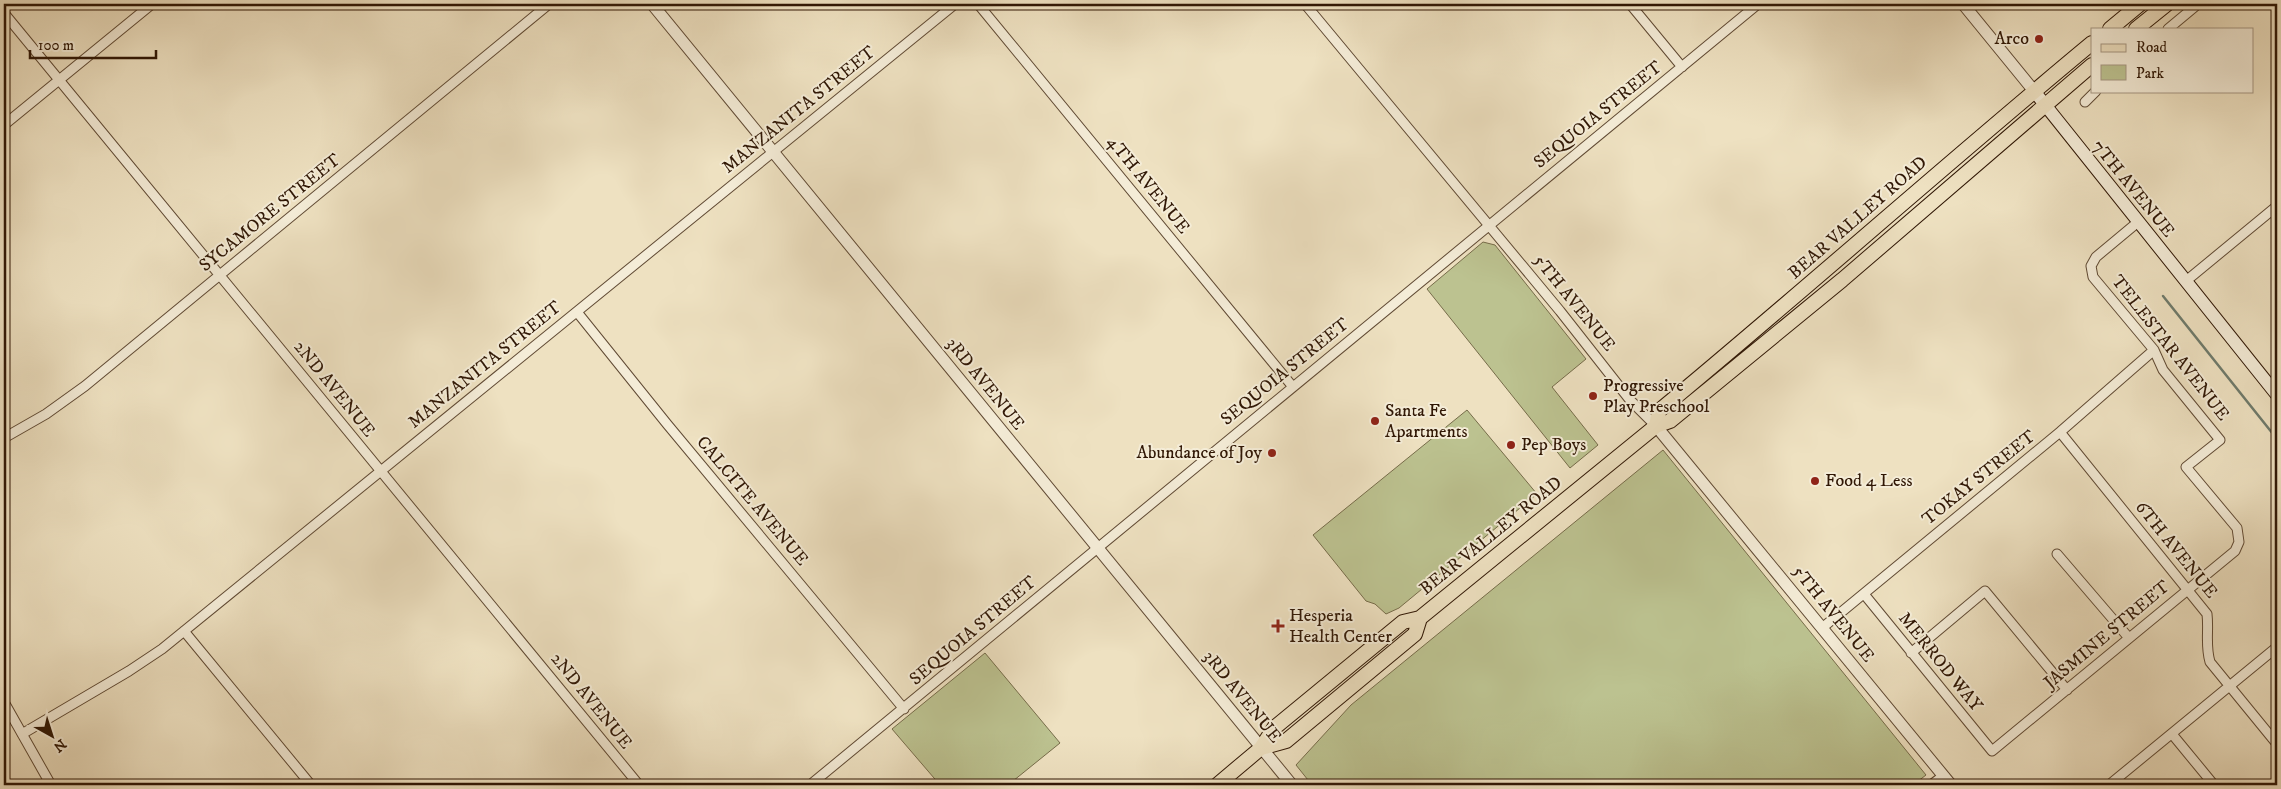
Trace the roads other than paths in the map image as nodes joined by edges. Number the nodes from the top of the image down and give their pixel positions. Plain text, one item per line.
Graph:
1 (152, 4) edge
2 (550, 4) edge
3 (652, 4) edge
4 (955, 4) edge
5 (978, 4) edge
6 (1305, 4) edge
7 (1630, 4) edge
8 (1758, 4) edge
9 (1963, 4) edge
10 (2140, 4) edge
11 (2167, 4) edge
12 (2198, 4) edge
13 (4, 13) edge
14 (2111, 28) edge
15 (2137, 28) edge
16 (2169, 28) edge
17 (2091, 44) edge
18 (1682, 66) junction
19 (2091, 66) edge
20 (59, 80) junction
21 (2034, 91) junction
22 (2095, 92) edge
23 (2085, 102) dead end
24 (2044, 105) junction
25 (4, 126) edge
26 (773, 151) junction
27 (1906, 201) junction
28 (2277, 206) edge
29 (2138, 222) junction
30 (1488, 226) junction
31 (220, 275) junction
32 (1842, 280) junction
33 (2186, 281) junction
34 (577, 312) junction
35 (2154, 350) junction
36 (1293, 387) junction
37 (2277, 395) edge
38 (1656, 426) junction
39 (2060, 432) junction
40 (4, 438) edge
41 (380, 471) junction
42 (2240, 542) joint
43 (1098, 549) junction
44 (2057, 554) dead end
45 (2187, 590) junction
46 (1864, 594) junction
47 (1822, 628) junction
48 (184, 631) junction
49 (2129, 638) junction
50 (2277, 647) edge
51 (1910, 653) junction
52 (2231, 687) junction
53 (2067, 690) junction
54 (4, 702) edge
55 (904, 709) junction
56 (22, 734) junction
57 (2172, 734) junction
58 (2277, 744) edge
59 (1261, 748) junction
60 (1992, 751) joint
61 (1943, 776) junction
62 (2113, 784) edge
63 (51, 785) edge
64 (311, 785) edge
65 (639, 785) edge
66 (810, 785) edge
67 (1216, 785) edge
68 (1292, 785) edge
69 (1931, 785) edge
70 (1951, 785) edge
71 (2214, 785) edge

1 - 20 street
2 - 31 street, SYCAMORE STREET
3 - 26 street, 3RD AVENUE
4 - 26 street, MANZANITA STREET
5 - 36 street, 4TH AVENUE
6 - 30 street, 5TH AVENUE
7 - 18 street
8 - 18 street, SEQUOIA STREET
9 - 21 street, 7TH AVENUE
10 - 14 main road
11 - 15 main road
12 - 16 street
13 - 20 street, 2ND AVENUE
17 - 21 main road, BEAR VALLEY ROAD
18 - 30 street, SEQUOIA STREET
19 - 24 main road, BEAR VALLEY ROAD
20 - 25 street
20 - 31 street, 2ND AVENUE
21 - 24 main road, 7TH AVENUE
21 - 27 main road, BEAR VALLEY ROAD
22 - 23 street
24 - 29 main road, 7TH AVENUE
24 - 32 main road, BEAR VALLEY ROAD
26 - 34 street, MANZANITA STREET
26 - 43 street, 3RD AVENUE
27 - 32 main road
27 - 38 main road, BEAR VALLEY ROAD
28 - 33 street
29 - 33 main road, 7TH AVENUE
29 - 35 street, TELESTAR AVENUE
30 - 36 street, SEQUOIA STREET
30 - 38 street, 5TH AVENUE
31 - 40 street, SYCAMORE STREET
31 - 41 street, 2ND AVENUE
32 - 38 main road, BEAR VALLEY ROAD
33 - 37 main road, 7TH AVENUE
34 - 41 street, MANZANITA STREET
34 - 55 street, CALCITE AVENUE
35 - 39 street, TOKAY STREET
35 - 42 street, TELESTAR AVENUE
36 - 43 street, SEQUOIA STREET
38 - 47 street, 5TH AVENUE
38 - 59 main road, BEAR VALLEY ROAD
39 - 45 street, 6TH AVENUE
39 - 46 street, TOKAY STREET
41 - 48 street, MANZANITA STREET
41 - 65 street, 2ND AVENUE
42 - 45 street, JASMINE STREET
43 - 55 street, SEQUOIA STREET
43 - 59 street, 3RD AVENUE
44 - 49 street
45 - 49 street, JASMINE STREET
45 - 52 street, 6TH AVENUE
46 - 47 street, TOKAY STREET
46 - 51 street, MERROD WAY
47 - 61 street, 5TH AVENUE
48 - 56 street, MANZANITA STREET
48 - 64 street
49 - 53 street, JASMINE STREET
50 - 52 street
51 - 53 street
51 - 60 street, MERROD WAY
52 - 57 street
52 - 58 street, 6TH AVENUE
53 - 60 street, JASMINE STREET
54 - 56 street
55 - 66 street, SEQUOIA STREET
56 - 63 street
57 - 62 street
57 - 71 street
59 - 67 main road, BEAR VALLEY ROAD
59 - 68 street, 3RD AVENUE
61 - 69 street
61 - 70 street, 5TH AVENUE

